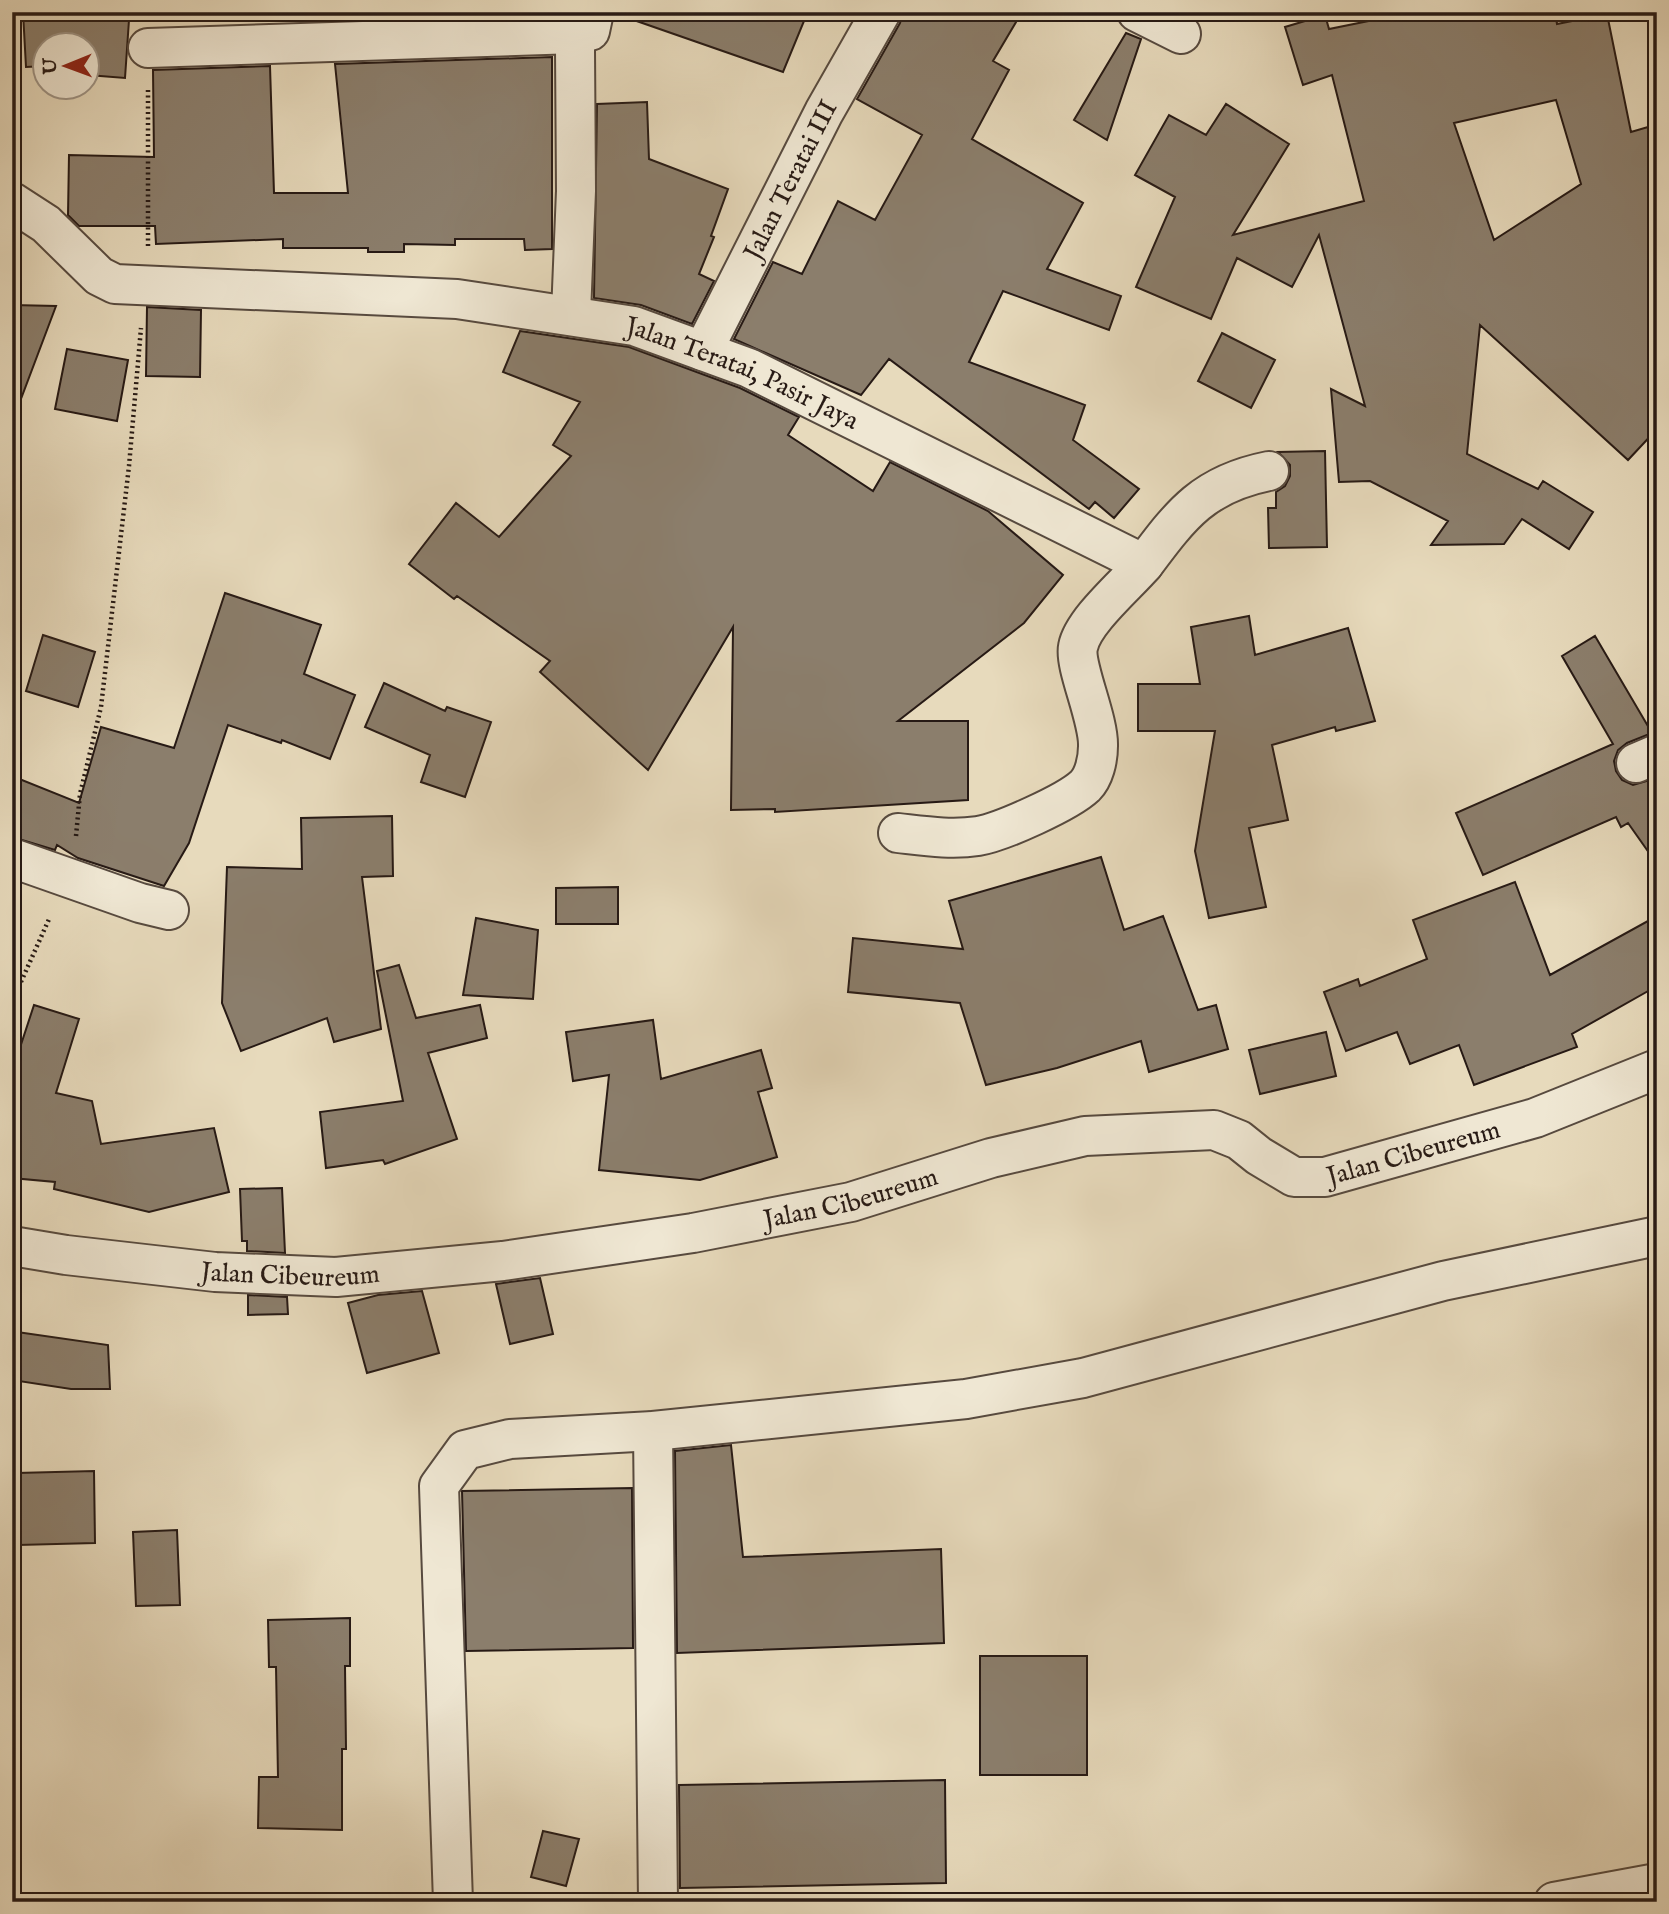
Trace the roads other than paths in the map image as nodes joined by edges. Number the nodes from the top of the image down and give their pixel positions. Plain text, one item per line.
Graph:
1 (881, 12) edge
2 (1138, 12) edge
3 (585, 23) edge
4 (1181, 34) dead end
5 (148, 48) road end
6 (12, 202) edge
7 (571, 314) junction
8 (703, 351) junction
9 (1269, 471) dead end
10 (1144, 564) junction
11 (898, 833) dead end
12 (12, 858) edge
13 (169, 910) dead end
14 (1657, 1069) edge
15 (1657, 1236) edge
16 (12, 1246) edge
17 (653, 1431) junction
18 (1657, 1883) edge
19 (453, 1902) edge
20 (658, 1902) edge
21 (1553, 1902) edge

1 - 8 street, Jalan Teratai III
2 - 4 street
3 - 5 street
3 - 7 street
6 - 7 street, Jalan Teratai, Pasir Jaya
7 - 8 street, Jalan Teratai, Pasir Jaya
8 - 10 street, Jalan Teratai, Pasir Jaya
9 - 10 street
10 - 11 street
12 - 13 street
14 - 16 street, Jalan Cibeureum
15 - 17 street
17 - 19 street
17 - 20 street
18 - 21 street

